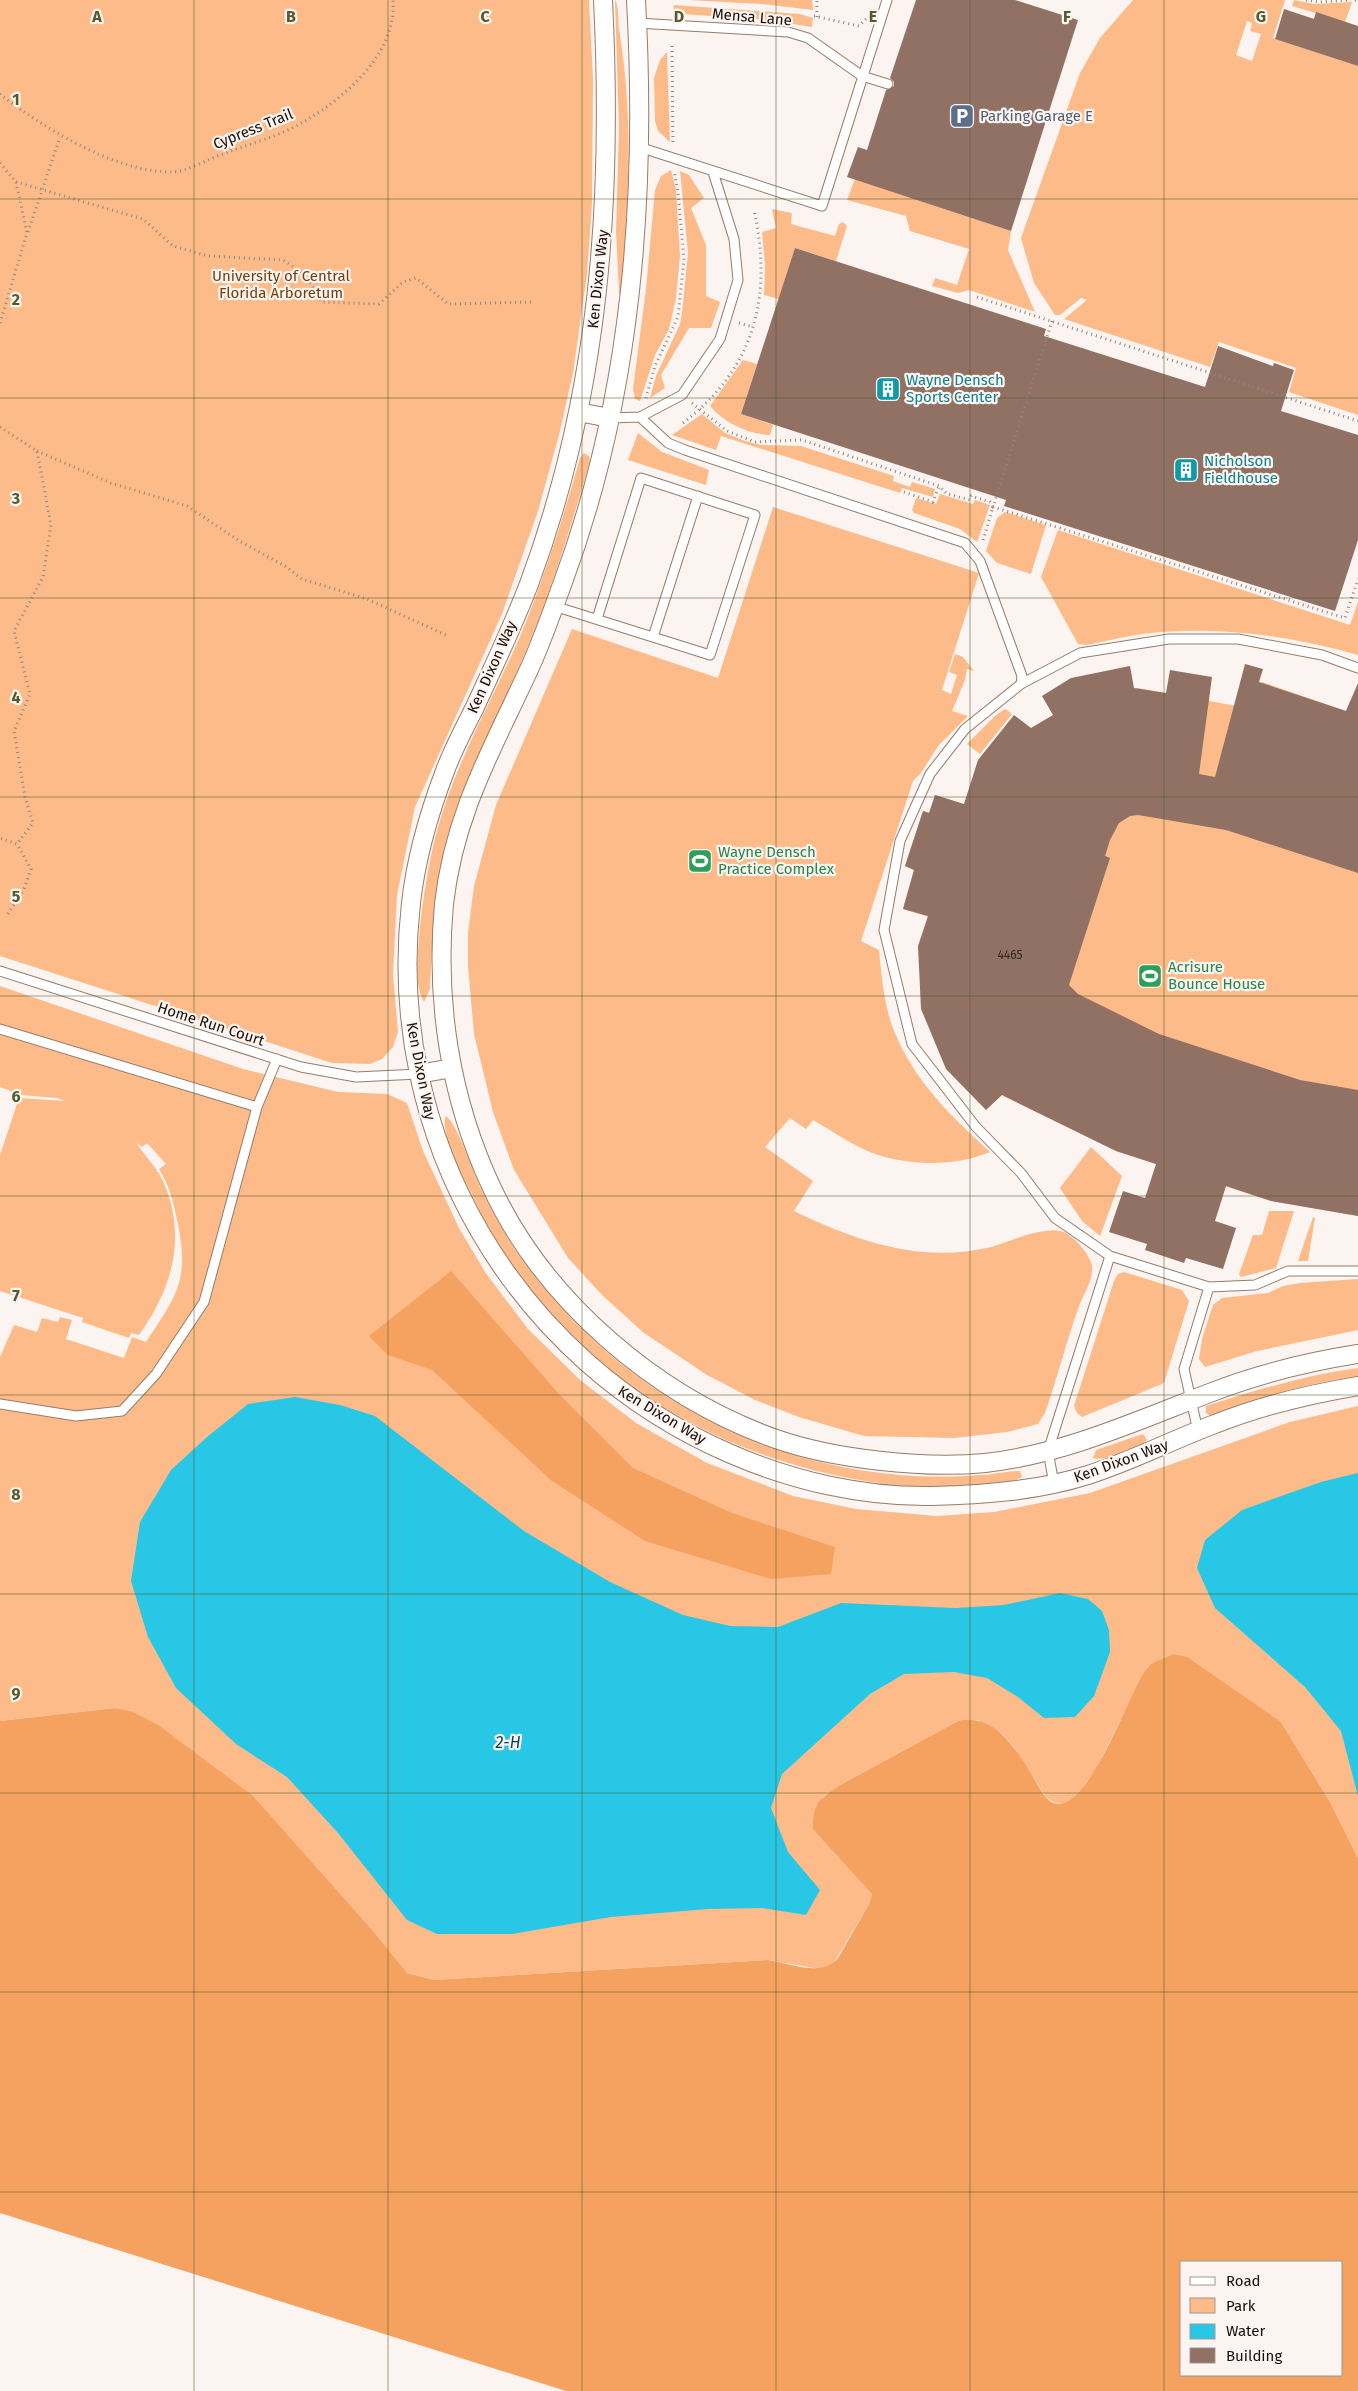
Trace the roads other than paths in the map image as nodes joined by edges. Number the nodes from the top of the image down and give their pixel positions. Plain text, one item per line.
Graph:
1 (603, 0) edge
2 (636, 0) edge
3 (887, 0) edge
4 (638, 23) junction
5 (862, 76) junction
6 (888, 84) dead end
7 (639, 147) junction
8 (713, 172) junction
9 (578, 412) junction
10 (640, 417) junction
11 (610, 418) junction
12 (698, 496) junction
13 (554, 606) junction
14 (597, 619) junction
15 (653, 637) junction
16 (1358, 668) edge
17 (1021, 684) junction
18 (0, 971) edge
19 (0, 1029) edge
20 (277, 1059) junction
21 (452, 1068) junction
22 (418, 1074) junction
23 (257, 1107) junction
24 (1110, 1256) junction
25 (1358, 1271) edge
26 (1209, 1287) junction
27 (1358, 1354) edge
28 (1358, 1386) edge
29 (1190, 1401) junction
30 (0, 1404) edge
31 (1198, 1431) junction
32 (1048, 1451) junction
33 (1054, 1484) junction

1 - 9 street, Ken Dixon Way
2 - 4 street, Ken Dixon Way
3 - 5 lane
4 - 5 lane, Mensa Lane
4 - 7 street, Ken Dixon Way
5 - 6 lane, Mensa Lane
5 - 8 lane
7 - 8 lane
7 - 11 street, Ken Dixon Way
8 - 10 lane
9 - 11 street
9 - 22 street, Ken Dixon Way
10 - 11 lane
10 - 17 lane
11 - 13 street, Ken Dixon Way
12 - 14 lane
12 - 15 lane
12 - 15 lane
13 - 14 lane
13 - 21 street, Ken Dixon Way
14 - 15 lane
16 - 17 lane
17 - 24 lane
18 - 20 lane, Home Run Court
19 - 23 lane
20 - 22 lane, Home Run Court
20 - 23 lane
21 - 22 street
21 - 32 street, Ken Dixon Way
22 - 33 street, Ken Dixon Way
23 - 30 lane
24 - 26 lane
24 - 32 lane
25 - 26 lane
26 - 29 lane
27 - 29 street, Ken Dixon Way
28 - 31 street, Ken Dixon Way
29 - 31 lane
29 - 32 street, Ken Dixon Way
31 - 33 street, Ken Dixon Way
32 - 33 lane

